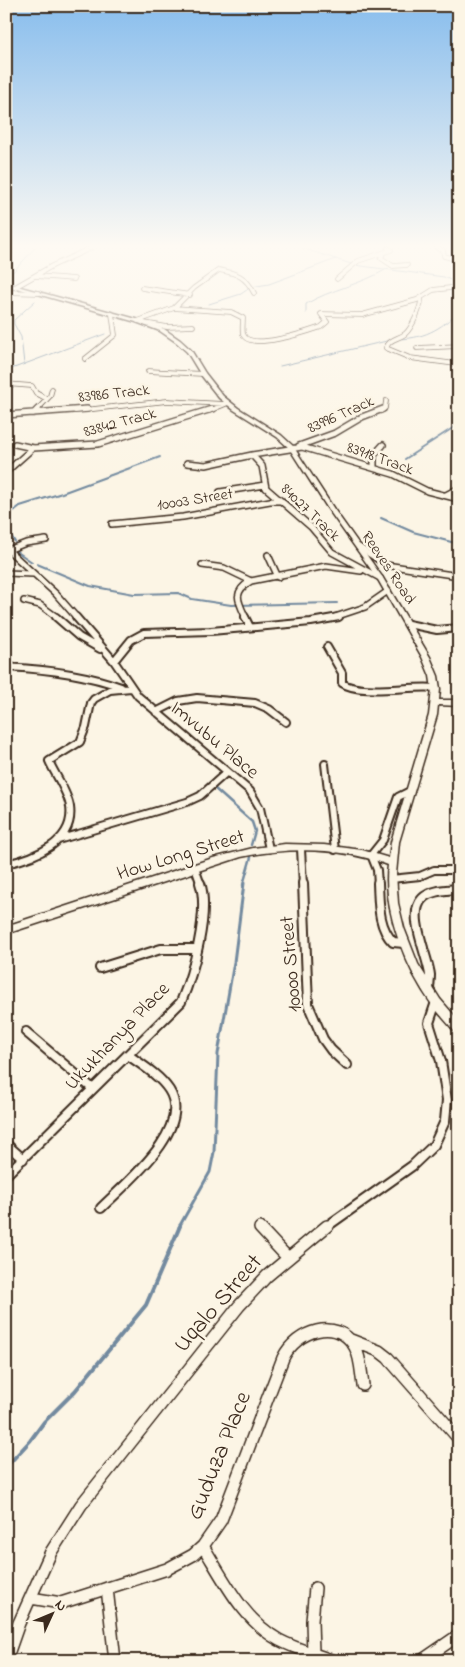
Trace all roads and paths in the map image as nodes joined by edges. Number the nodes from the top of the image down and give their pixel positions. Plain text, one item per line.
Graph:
1 (114, 326) edge
2 (150, 326) edge
3 (161, 326) edge
4 (193, 326) dead end
5 (243, 326) edge
6 (323, 326) edge
7 (410, 326) edge
8 (459, 346) edge
9 (417, 348) dead end
10 (85, 359) dead end
11 (459, 359) edge
12 (148, 371) dead end
13 (203, 374) junction
14 (6, 384) edge
15 (52, 389) dead end
16 (47, 399) junction
17 (386, 401) dead end
18 (226, 403) junction
19 (34, 413) junction
20 (6, 415) edge
21 (15, 444) dead end
22 (383, 445) dead end
23 (299, 446) junction
24 (291, 447) junction
25 (33, 448) junction
26 (275, 452) junction
27 (252, 455) junction
28 (260, 461) junction
29 (187, 463) dead end
30 (374, 468) junction
31 (6, 472) edge
32 (265, 485) junction
33 (459, 488) edge
34 (220, 492) dead end
35 (446, 495) junction
36 (459, 499) edge
37 (283, 501) junction
38 (112, 524) dead end
39 (46, 540) dead end
40 (359, 547) junction
41 (7, 549) edge
42 (268, 555) dead end
43 (202, 565) dead end
44 (6, 573) edge
45 (370, 573) junction
46 (36, 575) junction
47 (459, 576) edge
48 (278, 577) junction
49 (380, 578) junction
50 (251, 581) junction
51 (388, 591) junction
52 (24, 601) dead end
53 (408, 624) junction
54 (250, 627) junction
55 (459, 628) edge
56 (328, 647) dead end
57 (105, 652) junction
58 (114, 661) junction
59 (6, 667) edge
60 (123, 688) junction
61 (131, 688) junction
62 (436, 688) junction
63 (436, 702) junction
64 (459, 703) edge
65 (156, 712) junction
66 (286, 722) dead end
67 (325, 764) dead end
68 (227, 772) junction
69 (410, 791) junction
70 (58, 840) junction
71 (269, 849) junction
72 (301, 849) junction
73 (335, 850) junction
74 (371, 855) junction
75 (392, 863) junction
76 (6, 864) edge
77 (195, 868) junction
78 (459, 870) edge
79 (391, 879) junction
80 (459, 889) edge
81 (6, 930) edge
82 (404, 943) junction
83 (196, 949) junction
84 (100, 968) dead end
85 (429, 991) junction
86 (436, 1002) junction
87 (459, 1029) edge
88 (26, 1032) dead end
89 (128, 1055) junction
90 (347, 1065) dead end
91 (93, 1089) junction
92 (6, 1144) edge
93 (23, 1159) junction
94 (6, 1175) edge
95 (101, 1208) dead end
96 (260, 1228) dead end
97 (288, 1258) junction
98 (350, 1340) junction
99 (363, 1386) dead end
100 (459, 1439) edge
101 (203, 1546) junction
102 (107, 1588) junction
103 (315, 1588) dead end
104 (31, 1598) junction
105 (459, 1635) edge
106 (313, 1653) junction
107 (6, 1660) edge
108 (115, 1661) edge
109 (333, 1661) edge
110 (421, 1661) edge

1 - 10 street
2 - 13 street, Reeves Road
3 - 4 street
5 - 6 street
7 - 11 street
8 - 9 street
12 - 13 street
13 - 18 street, Reeves Road
14 - 16 street
15 - 16 street
16 - 19 street
17 - 23 street, 83996 Track
18 - 19 street, 83986 Track
18 - 24 street, Reeves Road
18 - 25 street, 83842 Track
19 - 20 street, 83986 Track
21 - 25 street, 83842 Track
22 - 30 street
23 - 24 street, 83918 Track
23 - 30 street, 83918 Track
24 - 26 street
24 - 40 street, Reeves Road
25 - 31 street
26 - 27 street
26 - 28 street
27 - 28 street
27 - 29 street
28 - 32 street, 84027 Track
30 - 35 street, 83918 Track
32 - 34 street
32 - 37 street, 84027 Track
33 - 35 street
35 - 36 street, 83918 Track
37 - 38 street, 10003 Street
37 - 45 street, 84027 Track
39 - 41 street
40 - 47 street
40 - 49 street, Reeves Road
41 - 46 street
42 - 48 street
43 - 50 street
44 - 46 street
45 - 48 street
45 - 49 street, 84027 Track
46 - 57 street
48 - 50 street
49 - 51 street, Reeves Road
50 - 54 street
51 - 53 street, Reeves Road
51 - 54 street
52 - 57 street
53 - 55 street
53 - 62 street, Reeves Road
54 - 58 street
56 - 62 street
57 - 58 street
58 - 61 street, Imvubu Place
59 - 60 street
60 - 61 street
60 - 70 street
61 - 65 street, Imvubu Place
62 - 63 street, Reeves Road
63 - 64 street
63 - 69 street, Reeves Road
65 - 66 street
65 - 68 street, Imvubu Place
67 - 73 street
68 - 70 street
68 - 71 street, Imvubu Place
69 - 74 street
69 - 75 street, Reeves Road
70 - 76 street
71 - 72 street, How Long Street
71 - 77 street, How Long Street
72 - 73 street, How Long Street
72 - 90 street, 10000 Street
73 - 74 street, How Long Street
74 - 75 street, How Long Street
74 - 82 street
75 - 79 street, Reeves Road
77 - 81 street, How Long Street
77 - 83 street, Ukukhanya Place
78 - 79 street
79 - 82 street, Reeves Road
80 - 85 street
82 - 85 street, Reeves Road
83 - 84 street
83 - 89 street, Ukukhanya Place
85 - 86 street, Reeves Road
86 - 87 street, Reeves Road
86 - 97 street, Uqalo Street
88 - 91 street
89 - 91 street, Ukukhanya Place
89 - 95 street
91 - 93 street, Ukukhanya Place
92 - 93 street
93 - 94 street, Ukukhanya Place
96 - 97 street
97 - 104 street, Uqalo Street
98 - 99 street
98 - 100 street
98 - 101 street, Guduza Place
101 - 102 street, Guduza Place
101 - 106 street
102 - 104 street, Guduza Place
102 - 108 street
103 - 106 street
104 - 107 street, Uqalo Street
105 - 110 street
106 - 109 street

